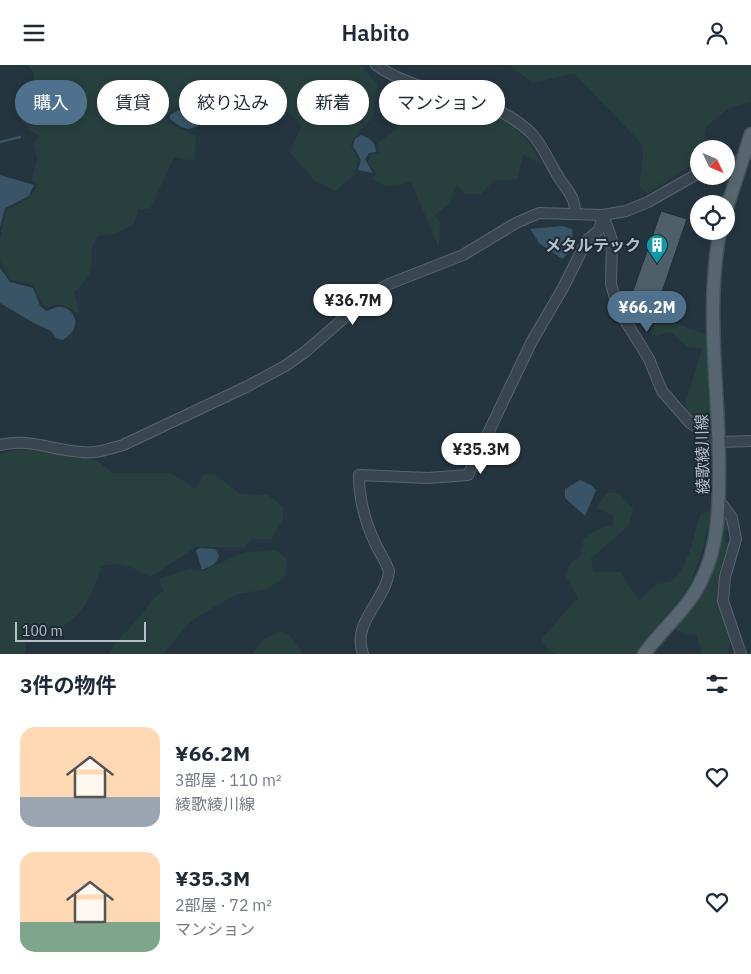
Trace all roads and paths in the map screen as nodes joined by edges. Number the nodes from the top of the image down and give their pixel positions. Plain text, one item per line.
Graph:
1 (376, 65) edge
2 (751, 134) edge
3 (749, 150) edge
4 (735, 162) edge
5 (742, 162) junction
6 (690, 178) edge
7 (731, 195) edge
8 (576, 213) junction
9 (603, 215) junction
10 (718, 240) edge
11 (751, 441) edge
12 (719, 442) junction
13 (0, 445) edge
14 (719, 499) junction
15 (363, 654) edge
16 (644, 654) edge
17 (741, 654) edge

1 - 8 street
2 - 3 main road
3 - 5 main road
4 - 5 street
5 - 7 main road
6 - 9 street
8 - 9 street
8 - 13 street
9 - 12 street
9 - 15 street
10 - 12 main road, 綾歌綾川線
11 - 12 street
12 - 14 main road, 綾歌綾川線
14 - 16 main road, 綾歌綾川線
14 - 17 street

